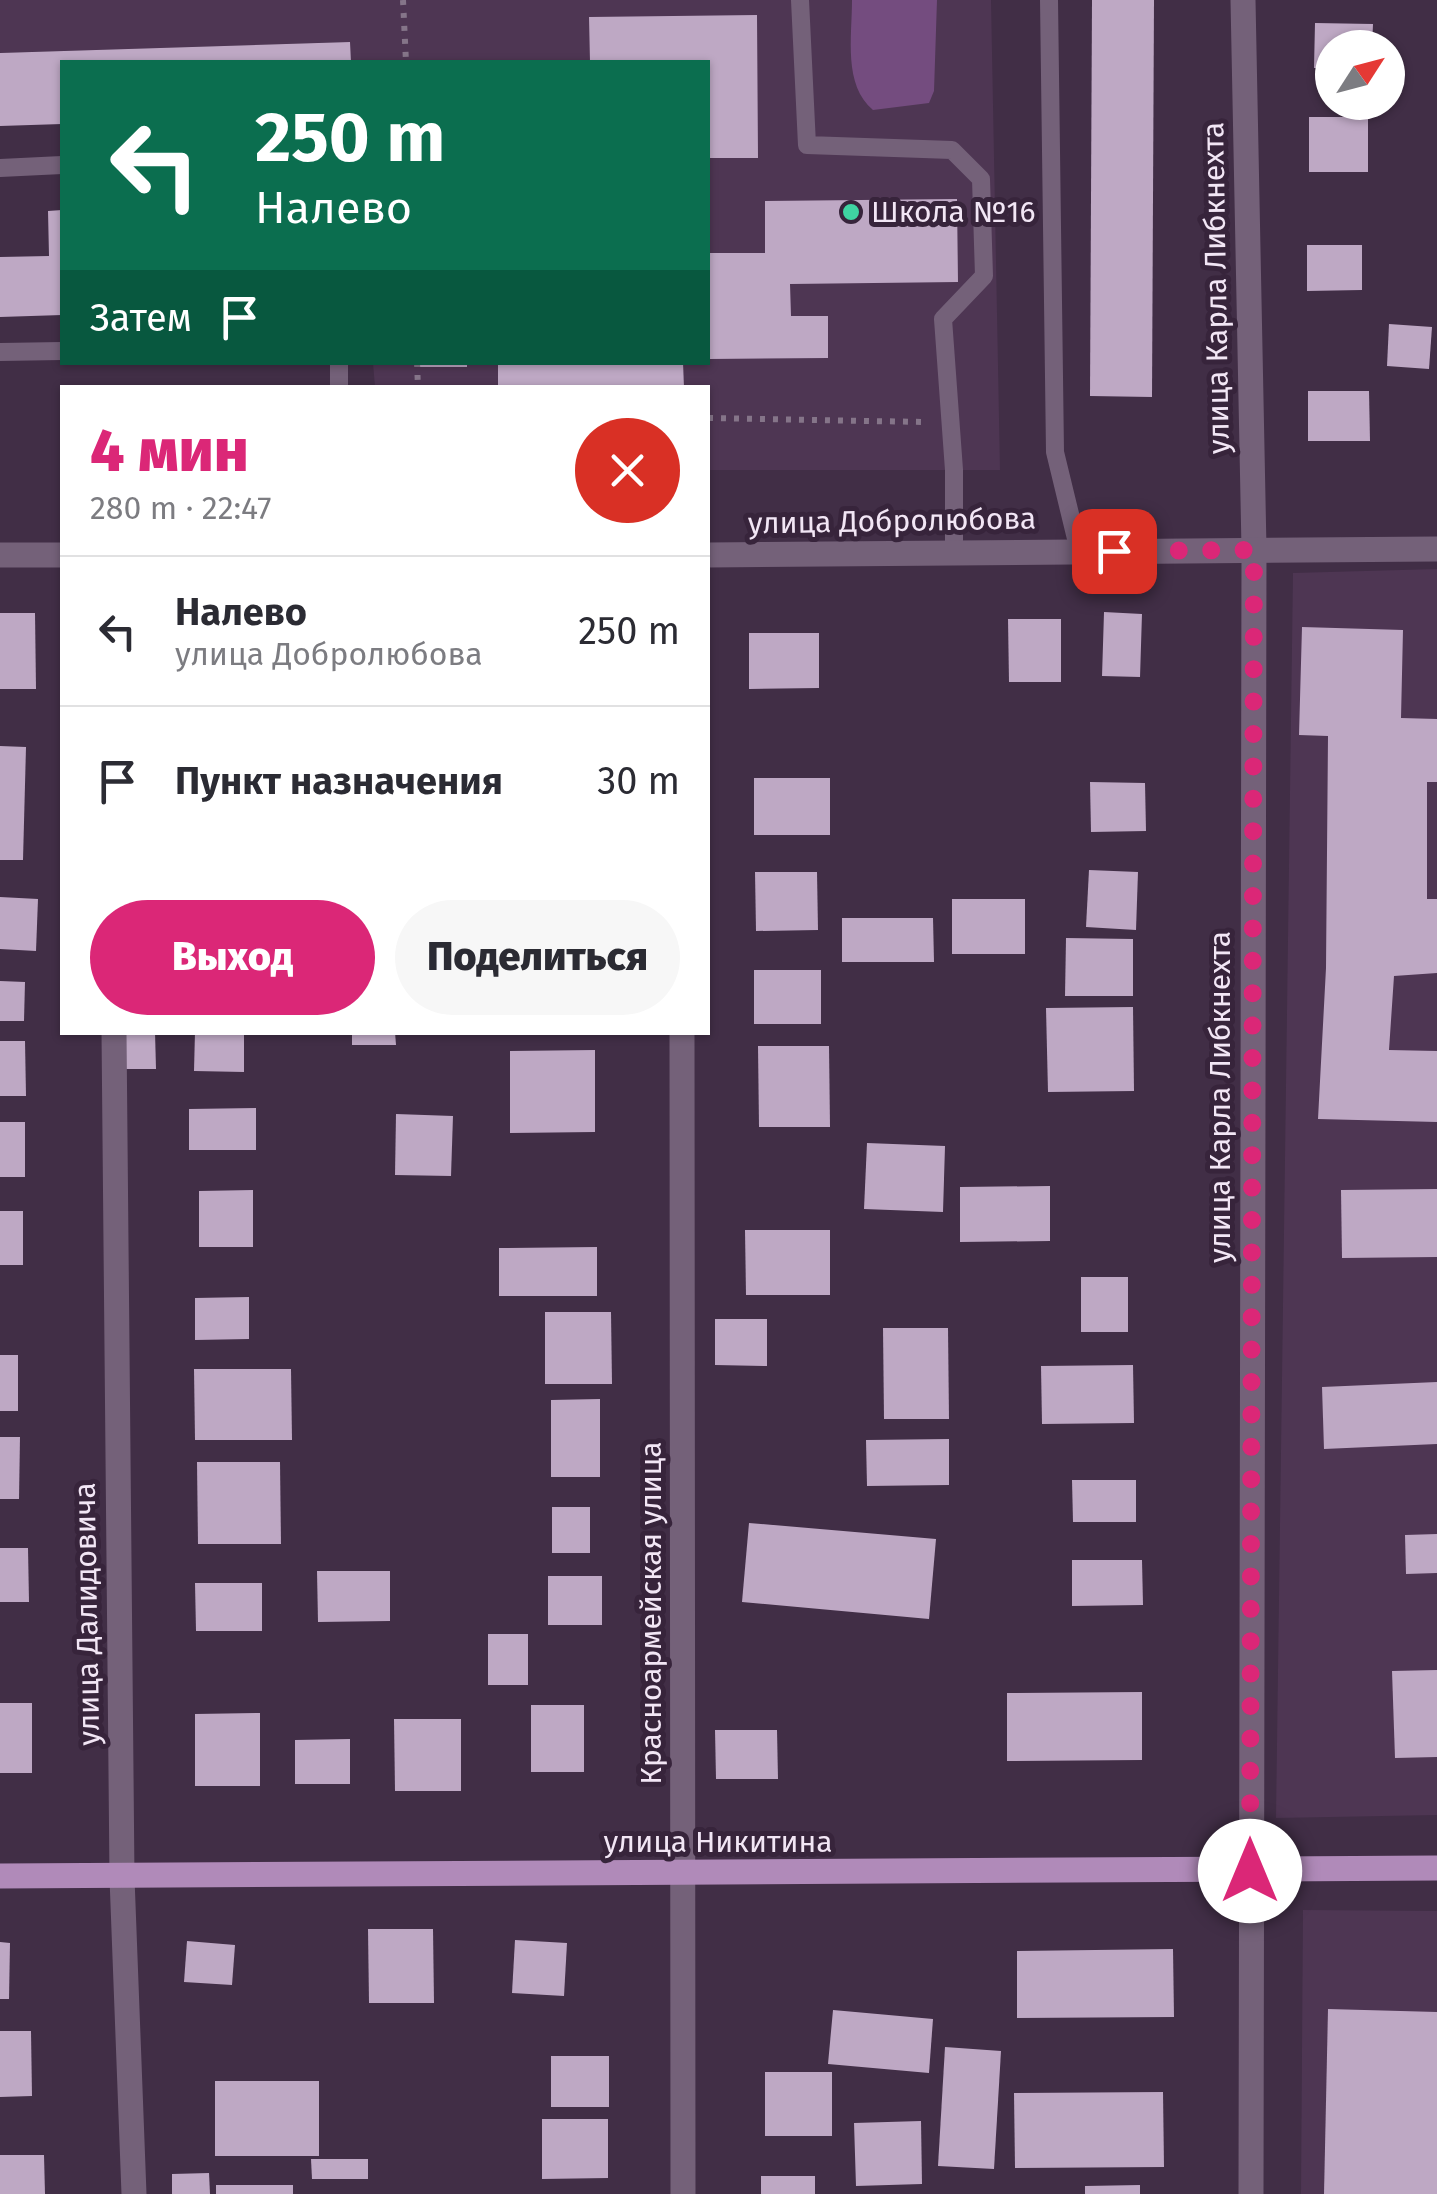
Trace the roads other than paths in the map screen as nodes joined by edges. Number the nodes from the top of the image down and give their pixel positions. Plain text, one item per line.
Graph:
1 (800, 0) edge
2 (1049, 0) edge
3 (1243, 0) edge
4 (60, 165) edge
5 (0, 168) edge
6 (60, 351) edge
7 (0, 352) edge
8 (1437, 549) edge
9 (1254, 550) junction
10 (1079, 552) junction
11 (954, 553) junction
12 (0, 554) edge
13 (60, 554) edge
14 (710, 555) edge
15 (114, 1035) edge
16 (682, 1035) edge
17 (1437, 1868) edge
18 (1250, 1871) junction
19 (684, 1874) junction
20 (0, 1876) edge
21 (122, 1878) junction
22 (134, 2194) edge
23 (683, 2194) edge
24 (1252, 2194) edge

1 - 11 lane
2 - 10 lane
3 - 9 street, улица Карла Либкнехта
4 - 5 lane
6 - 7 lane
8 - 9 street, улица Добролюбова
9 - 10 street, улица Добролюбова
9 - 18 street, улица Карла Либкнехта
10 - 11 street, улица Добролюбова
11 - 14 street, улица Добролюбова
12 - 13 street
15 - 21 street, улица Далидовича
16 - 19 street, Красноармейская улица
17 - 18 main road, улица Никитина
18 - 19 main road, улица Никитина
18 - 24 street, улица Карла Либкнехта
19 - 21 main road, улица Никитина
19 - 23 street, Красноармейская улица
20 - 21 main road, улица Никитина
21 - 22 street, улица Далидовича

